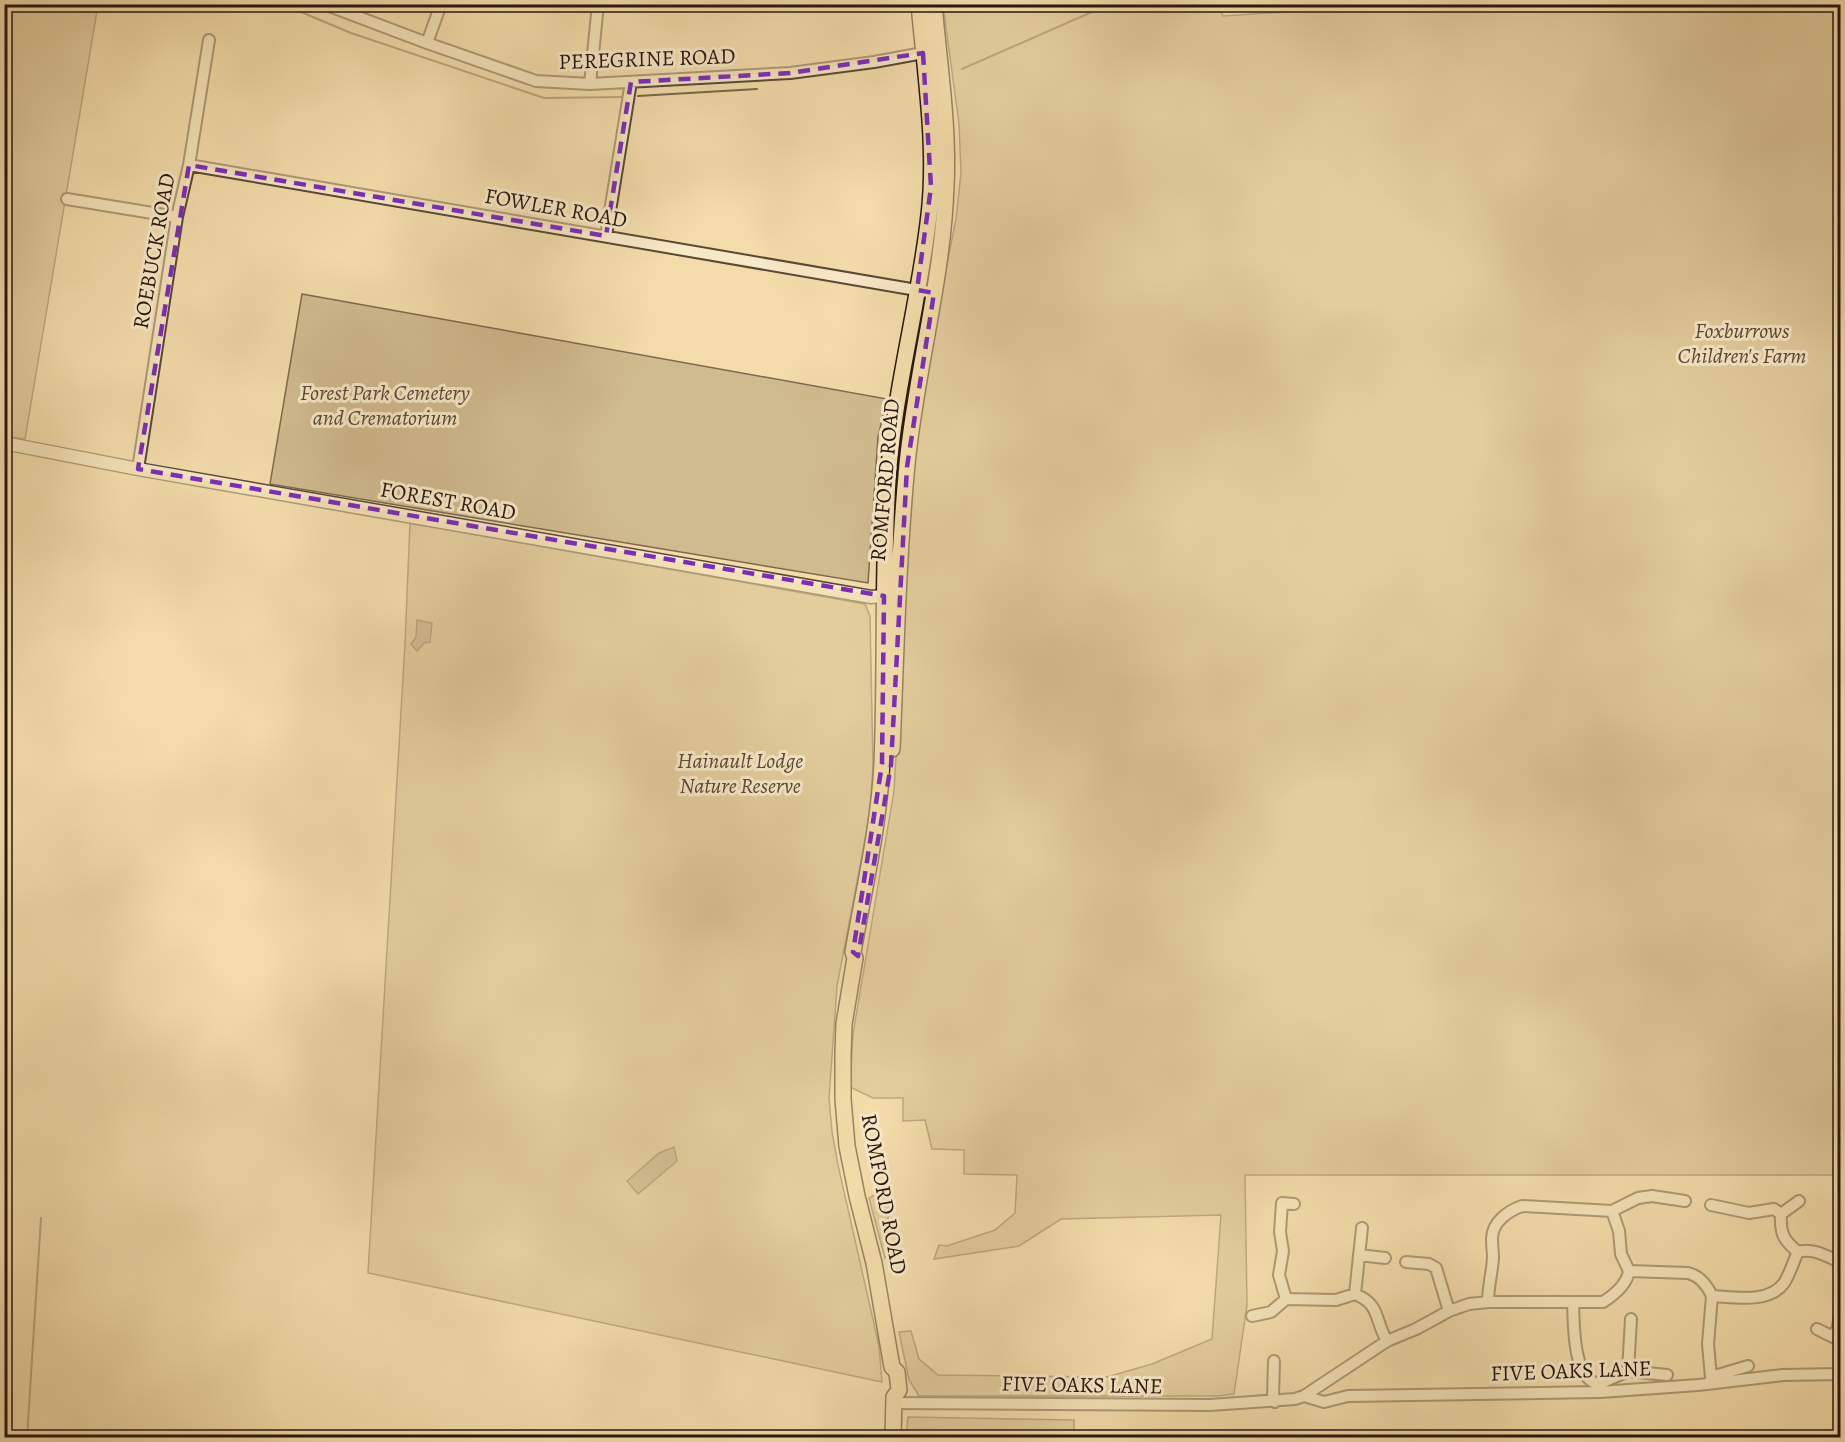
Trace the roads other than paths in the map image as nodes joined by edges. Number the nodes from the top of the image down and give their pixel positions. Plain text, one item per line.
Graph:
1 (324, 4) edge
2 (441, 4) edge
3 (597, 4) edge
4 (919, 4) edge
5 (934, 4) edge
6 (344, 9) edge
7 (209, 40) dead end
8 (427, 43) junction
9 (923, 53) junction
10 (631, 82) junction
11 (590, 84) junction
12 (189, 165) junction
13 (67, 199) dead end
14 (177, 217) junction
15 (606, 236) junction
16 (917, 290) junction
17 (934, 293) junction
18 (4, 443) edge
19 (138, 469) junction
20 (884, 596) junction
21 (855, 958) junction
22 (1685, 1201) dead end
23 (1799, 1201) dead end
24 (1294, 1204) dead end
25 (1711, 1205) dead end
26 (1612, 1211) junction
27 (1781, 1214) junction
28 (1362, 1228) dead end
29 (1798, 1252) junction
30 (1359, 1255) junction
31 (1384, 1258) dead end
32 (1406, 1262) dead end
33 (1840, 1262) edge
34 (1629, 1271) junction
35 (1355, 1294) junction
36 (1712, 1296) junction
37 (1286, 1299) junction
38 (1488, 1302) junction
39 (1573, 1302) junction
40 (1449, 1311) junction
41 (1840, 1312) edge
42 (1252, 1316) dead end
43 (1631, 1319) dead end
44 (1817, 1329) dead end
45 (1837, 1339) edge
46 (1387, 1341) junction
47 (1274, 1360) dead end
48 (1748, 1366) dead end
49 (1628, 1371) junction
50 (1840, 1374) edge
51 (1667, 1375) dead end
52 (1304, 1396) junction
53 (894, 1400) junction
54 (1275, 1402) junction
55 (893, 1437) edge

1 - 6 street, PEREGRINE ROAD
2 - 8 street
3 - 11 street
4 - 9 main road, ROMFORD ROAD
5 - 17 main road, ROMFORD ROAD
6 - 8 street, PEREGRINE ROAD
7 - 12 street, ROEBUCK ROAD
8 - 11 street, PEREGRINE ROAD
9 - 10 street, PEREGRINE ROAD
9 - 16 main road, ROMFORD ROAD
10 - 11 street, PEREGRINE ROAD
10 - 15 street
12 - 14 street, ROEBUCK ROAD
12 - 15 street, FOWLER ROAD
13 - 14 street
14 - 19 street, ROEBUCK ROAD
15 - 16 street, FOWLER ROAD
16 - 17 street, FOWLER ROAD
16 - 20 main road, ROMFORD ROAD
17 - 21 main road, ROMFORD ROAD
18 - 19 street, FOREST ROAD
19 - 20 street, FOREST ROAD
20 - 21 main road, ROMFORD ROAD
21 - 53 main road, ROMFORD ROAD
22 - 26 street
23 - 27 street
24 - 37 street
25 - 27 street
26 - 34 street
26 - 38 street
27 - 29 street
28 - 30 street
29 - 33 street
29 - 36 street
30 - 31 street
30 - 35 street
32 - 40 street
34 - 36 street
34 - 39 street, FIVE OAKS LANE
35 - 37 street
35 - 46 street
36 - 48 street
37 - 42 street
38 - 39 street, FIVE OAKS LANE
38 - 40 street, FIVE OAKS LANE
39 - 49 street
40 - 46 street, FIVE OAKS LANE
41 - 45 street
43 - 49 street
44 - 45 street
46 - 52 street, FIVE OAKS LANE
47 - 54 street
49 - 51 street
50 - 52 street, FIVE OAKS LANE
52 - 54 street, FIVE OAKS LANE
53 - 54 street, FIVE OAKS LANE
53 - 55 main road, ROMFORD ROAD

